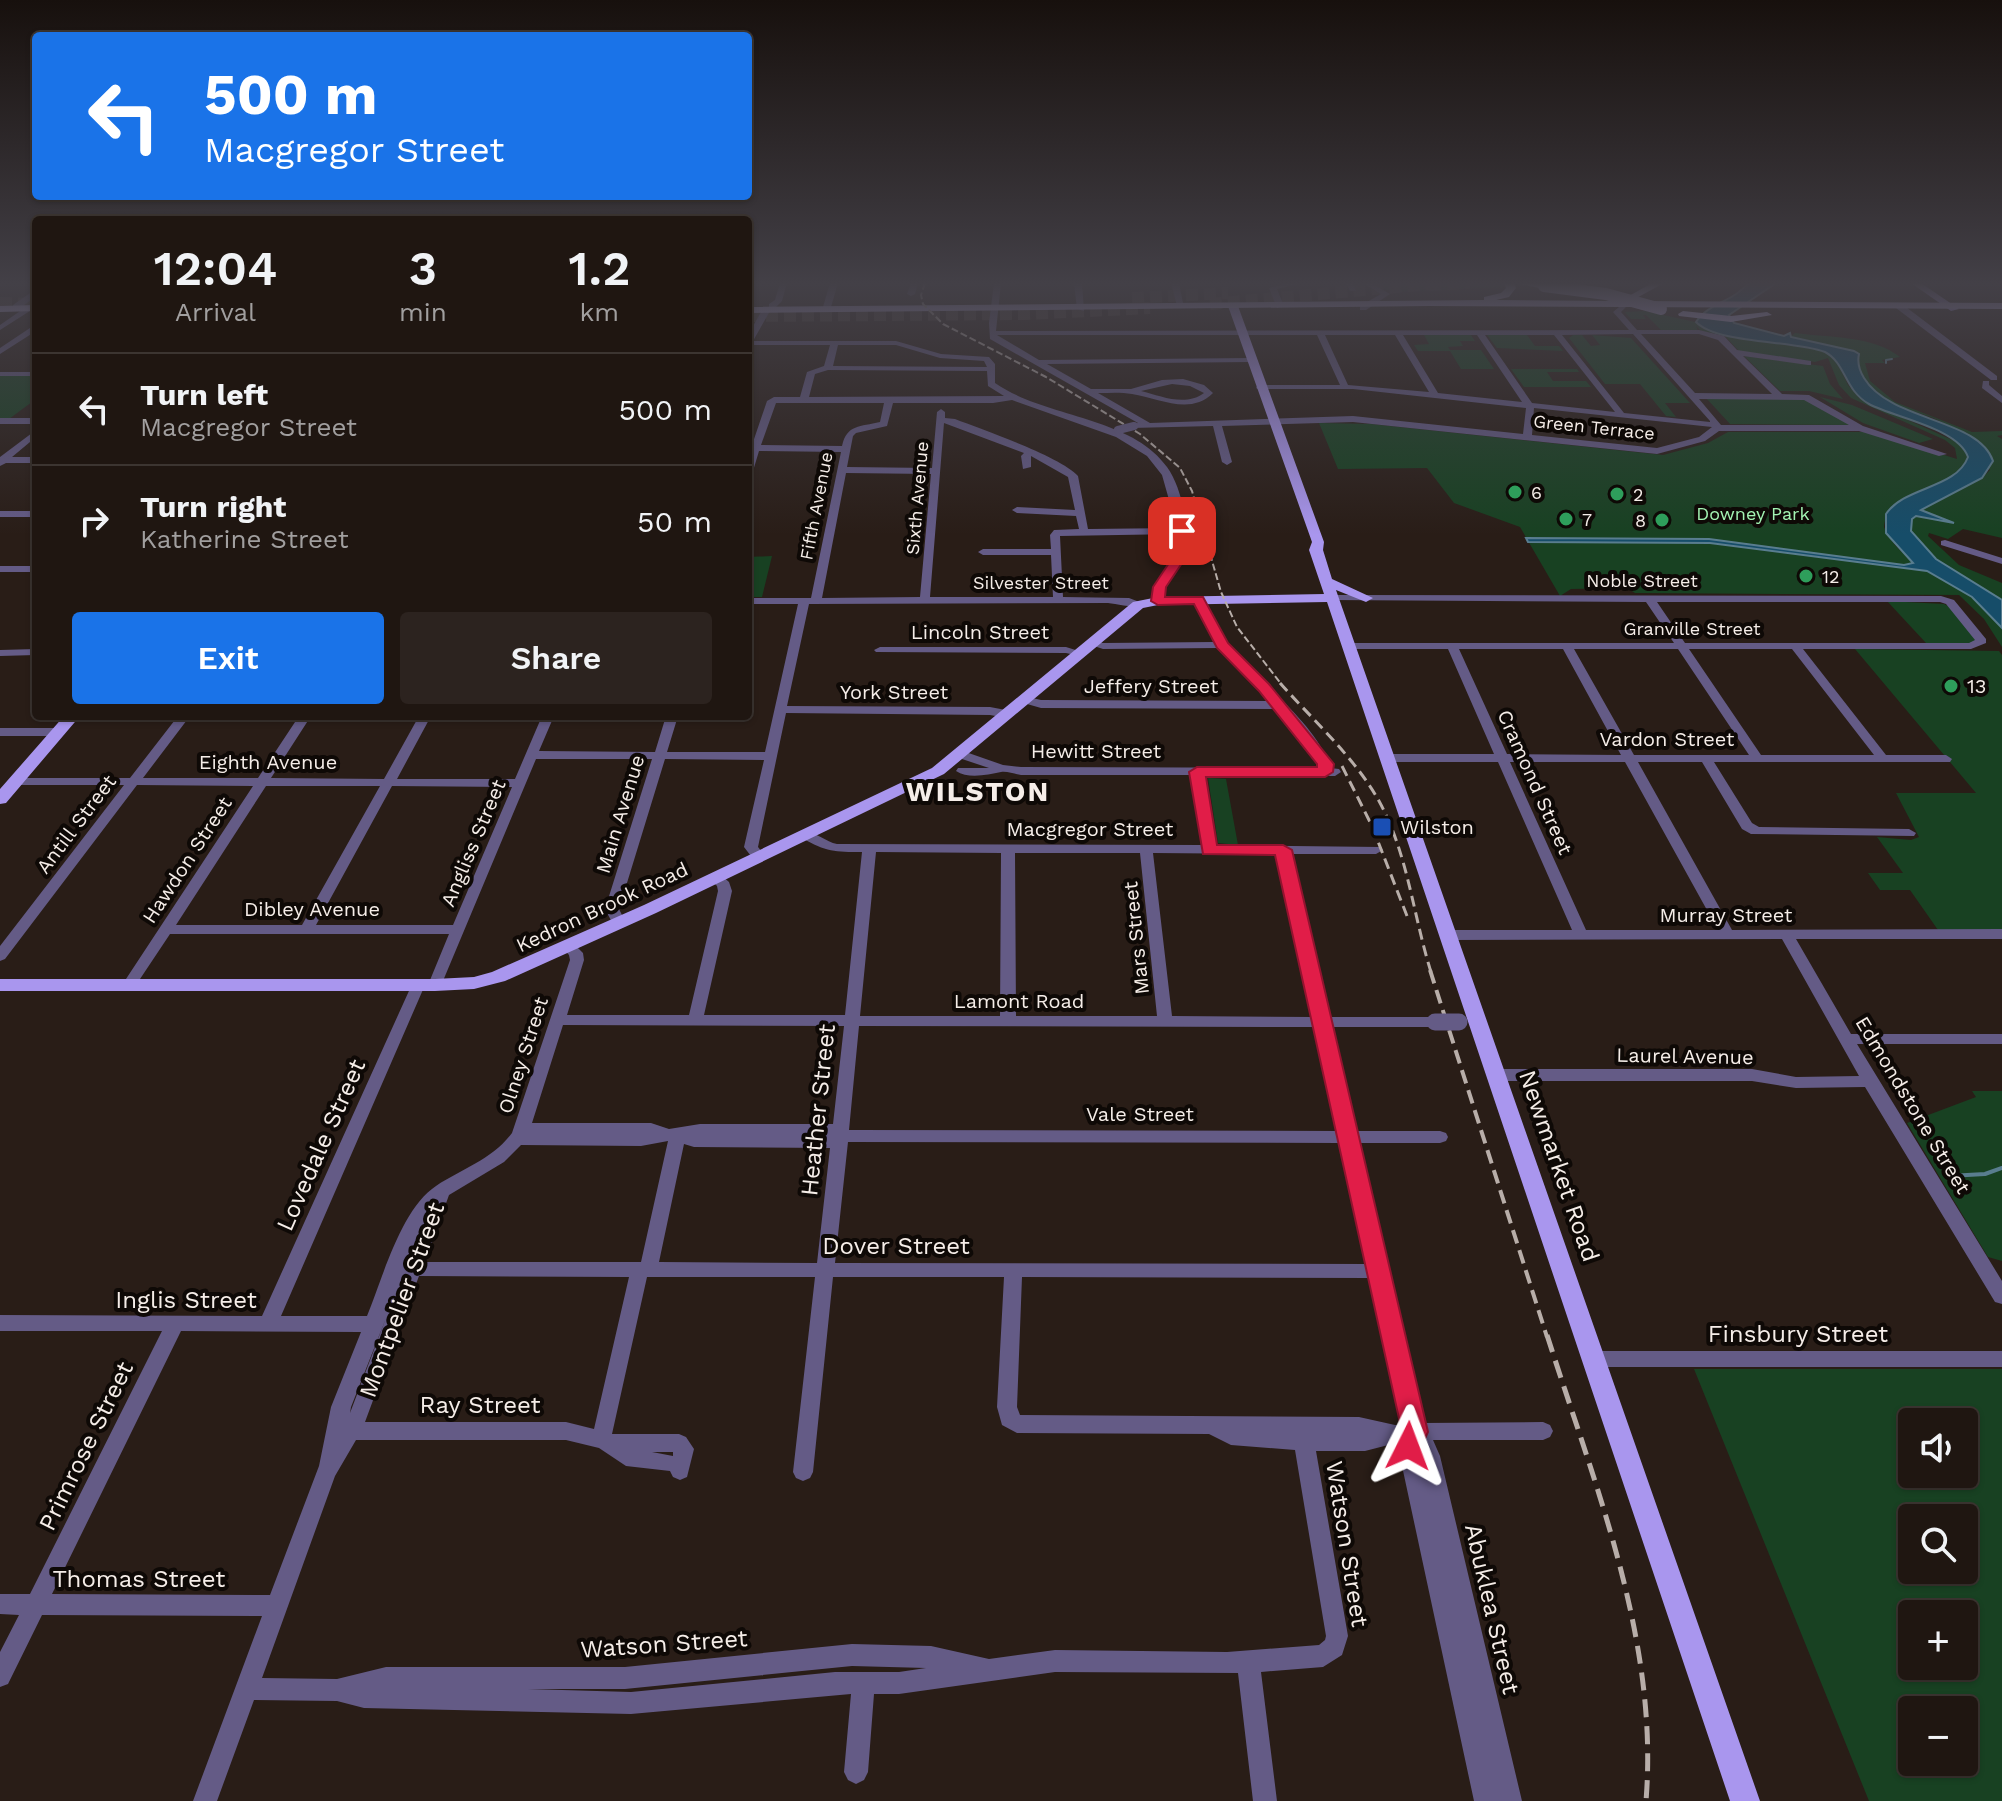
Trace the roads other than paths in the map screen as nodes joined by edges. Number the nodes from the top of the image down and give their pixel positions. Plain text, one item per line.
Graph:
1 (867, 367) edge
2 (990, 367) edge
3 (1046, 367) edge
4 (1253, 367) edge
5 (1336, 367) edge
6 (1418, 367) edge
7 (1502, 367) edge
8 (1584, 367) edge
9 (1667, 367) edge
10 (1749, 367) edge
11 (1974, 367) edge
12 (828, 368) joint
13 (0, 374) edge
14 (32, 374) edge
15 (1995, 383) edge
16 (1260, 387) junction
17 (1345, 387) junction
18 (1133, 391) junction
19 (1089, 392) junction
20 (1435, 395) junction
21 (1013, 396) junction
22 (1693, 396) junction
23 (1779, 396) junction
24 (804, 399) junction
25 (889, 400) junction
26 (942, 400) junction
27 (2002, 400) edge
28 (1527, 405) junction
29 (1621, 414) junction
30 (940, 420) junction
31 (0, 421) edge
32 (32, 421) edge
33 (1272, 422) junction
34 (1146, 424) junction
35 (1217, 424) junction
36 (1717, 427) junction
37 (1860, 428) junction
38 (1114, 431) junction
39 (32, 436) edge
40 (1527, 437) junction
41 (752, 448) edge
42 (846, 449) junction
43 (1029, 452) junction
44 (1942, 454) dead end
45 (32, 460) edge
46 (1, 461) edge
47 (1227, 462) dead end
48 (1026, 467) dead end
49 (841, 470) junction
50 (936, 471) junction
51 (1017, 510) dead end
52 (1079, 513) junction
53 (0, 514) edge
54 (32, 514) edge
55 (1084, 531) junction
56 (1182, 531) junction
57 (1945, 543) dead end
58 (983, 552) dead end
59 (1056, 552) junction
60 (2002, 561) edge
61 (0, 569) edge
62 (32, 569) edge
63 (1328, 582) junction
64 (1333, 598) junction
65 (1366, 598) junction
66 (1649, 598) junction
67 (925, 599) junction
68 (1058, 599) junction
69 (810, 600) junction
70 (1198, 600) junction
71 (752, 601) edge
72 (1158, 601) junction
73 (1950, 602) joint
74 (1138, 605) junction
75 (1222, 645) junction
76 (1349, 646) junction
77 (1452, 646) junction
78 (1567, 646) junction
79 (1681, 646) junction
80 (1795, 646) junction
81 (1085, 648) junction
82 (880, 650) dead end
83 (32, 652) edge
84 (0, 653) edge
85 (1024, 700) junction
86 (1279, 705) junction
87 (780, 709) junction
88 (1007, 714) junction
89 (68, 720) edge
90 (181, 720) edge
91 (302, 720) edge
92 (423, 720) edge
93 (430, 720) edge
94 (546, 720) edge
95 (671, 720) edge
96 (0, 732) edge
97 (58, 732) junction
98 (960, 754) junction
99 (532, 755) junction
100 (660, 756) junction
101 (769, 756) junction
102 (1388, 758) junction
103 (1502, 759) junction
104 (1630, 759) junction
105 (1706, 759) junction
106 (1758, 759) junction
107 (1883, 759) junction
108 (1946, 759) dead end
109 (1001, 768) junction
110 (962, 771) dead end
111 (1197, 772) junction
112 (16, 781) junction
113 (133, 782) junction
114 (262, 782) junction
115 (392, 782) junction
116 (520, 783) junction
117 (0, 799) edge
118 (1909, 833) dead end
119 (807, 835) junction
120 (868, 848) junction
121 (1008, 849) junction
122 (1146, 850) junction
123 (1209, 850) junction
124 (1283, 850) junction
125 (1376, 850) dead end
126 (759, 857) junction
127 (716, 878) junction
128 (619, 923) junction
129 (166, 929) junction
130 (313, 929) junction
131 (458, 930) junction
132 (2002, 934) edge
133 (1449, 935) junction
134 (1581, 935) junction
135 (1728, 935) junction
136 (1787, 935) junction
137 (569, 947) junction
138 (0, 956) edge
139 (0, 985) edge
140 (129, 985) junction
141 (427, 985) junction
142 (558, 1020) junction
143 (1008, 1020) junction
144 (695, 1021) junction
145 (852, 1021) junction
146 (1165, 1022) junction
147 (1322, 1022) junction
148 (1469, 1022) junction
149 (1847, 1039) junction
150 (2002, 1039) edge
151 (1498, 1075) junction
152 (1870, 1081) junction
153 (520, 1134) junction
154 (674, 1136) junction
155 (840, 1136) junction
156 (1348, 1136) junction
157 (1440, 1137) dead end
158 (443, 1189) junction
159 (412, 1269) junction
160 (644, 1269) junction
161 (1013, 1269) junction
162 (824, 1270) junction
163 (1379, 1271) junction
164 (2002, 1297) edge
165 (0, 1323) edge
166 (175, 1324) junction
167 (268, 1324) junction
168 (371, 1324) junction
169 (1595, 1359) junction
170 (2002, 1359) edge
171 (1214, 1426) junction
172 (352, 1431) junction
173 (1543, 1431) dead end
174 (1405, 1433) junction
175 (603, 1441) junction
176 (1304, 1442) junction
177 (673, 1467) dead end
178 (803, 1472) dead end
179 (326, 1473) junction
180 (0, 1604) edge
181 (36, 1604) junction
182 (278, 1606) junction
183 (1248, 1661) junction
184 (995, 1669) junction
185 (0, 1676) edge
186 (863, 1683) junction
187 (247, 1689) junction
188 (337, 1690) junction
189 (856, 1772) dead end
190 (205, 1801) edge
191 (1265, 1801) edge
192 (1486, 1801) edge
193 (1510, 1801) edge
194 (1745, 1801) edge

1 - 12 street
2 - 21 street
3 - 19 street
4 - 16 main road, Newmarket Road
5 - 17 street
6 - 20 street
7 - 28 street
8 - 29 street
9 - 22 street
10 - 23 street
11 - 15 street
12 - 24 street
13 - 14 street
15 - 27 street
16 - 17 street
16 - 33 main road, Newmarket Road
17 - 20 street
18 - 18 street
18 - 19 street
19 - 34 street
20 - 28 street
21 - 26 street
21 - 38 street
22 - 23 street
22 - 36 street
23 - 37 street
24 - 25 street
24 - 41 street
25 - 26 street
25 - 42 street, Fifth Avenue
26 - 30 street, Sixth Avenue
28 - 29 street
28 - 40 street
29 - 36 street
30 - 43 street
30 - 50 street, Sixth Avenue
31 - 32 street
33 - 35 street, Green Terrace
33 - 40 street, Green Terrace
33 - 63 main road, Newmarket Road
34 - 35 street, Green Terrace
34 - 38 street, Green Terrace, bridge
35 - 47 street
36 - 37 street, Green Terrace
36 - 40 street, Green Terrace
37 - 44 street
38 - 56 street
39 - 46 street
41 - 42 street
42 - 49 street, Fifth Avenue
43 - 48 street
43 - 52 street
45 - 46 street
49 - 50 street
49 - 69 street, Fifth Avenue
50 - 67 street, Sixth Avenue
51 - 52 street
52 - 55 street
53 - 54 street
55 - 56 street
55 - 59 street
56 - 72 street
57 - 60 street
58 - 59 street
59 - 68 street
61 - 62 street
63 - 64 main road, Newmarket Road
63 - 65 main road
64 - 65 street, Noble Street
64 - 70 main road, Silvester Street
64 - 76 main road, Newmarket Road
65 - 66 street, Noble Street
66 - 73 street, Noble Street
66 - 79 street
67 - 68 street, Silvester Street
67 - 69 street, Silvester Street
68 - 74 street, Silvester Street
69 - 71 street, Silvester Street
69 - 87 street, Fifth Avenue
70 - 72 main road, Silvester Street
70 - 75 street
72 - 74 main road, Silvester Street
73 - 80 street, Granville Street
74 - 81 main road, Kedron Brook Road
75 - 81 street, Lincoln Street
75 - 86 street
76 - 77 street, Granville Street
76 - 102 main road, Newmarket Road
77 - 78 street, Granville Street
77 - 103 street, Cramond Street
78 - 79 street, Granville Street
78 - 104 street
79 - 80 street, Granville Street
79 - 106 street
80 - 107 street
81 - 82 street, Lincoln Street
81 - 85 main road, Kedron Brook Road
83 - 84 street
85 - 86 street, Jeffery Street
85 - 88 main road, Kedron Brook Road
86 - 111 street, Hewitt Street
87 - 88 street, York Street
87 - 101 street, Fifth Avenue
88 - 98 main road, Kedron Brook Road
89 - 97 main road
90 - 113 street, Antill Street
91 - 114 street, Hawdon Street
92 - 115 street
93 - 115 street
94 - 99 street, Angliss Street
95 - 100 street, Main Avenue
96 - 97 street
97 - 112 main road
98 - 109 street, Hewitt Street
98 - 119 main road, Kedron Brook Road
99 - 100 street
99 - 116 street, Angliss Street
100 - 101 street
100 - 128 street, Main Avenue
101 - 126 street, Fifth Avenue
102 - 103 street, Vardon Street
102 - 133 main road, Newmarket Road
103 - 104 street, Vardon Street
103 - 134 street, Cramond Street
104 - 105 street, Vardon Street
104 - 135 street
105 - 106 street, Vardon Street
105 - 118 street
106 - 107 street, Vardon Street
107 - 108 street, Vardon Street
109 - 110 street, Hewitt Street
109 - 111 street, Hewitt Street
111 - 123 street
112 - 113 street, Eighth Avenue
112 - 117 main road
113 - 114 street, Eighth Avenue
113 - 138 street, Antill Street
114 - 115 street, Eighth Avenue
114 - 129 street, Hawdon Street
115 - 116 street, Eighth Avenue
115 - 130 street
116 - 131 street, Angliss Street
119 - 120 street, Macgregor Street
119 - 126 main road, Kedron Brook Road
120 - 121 street, Macgregor Street
120 - 145 street, Heather Street
121 - 122 street, Macgregor Street
121 - 143 street
122 - 123 street, Macgregor Street
122 - 146 street, Mars Street
123 - 124 street, Macgregor Street
124 - 125 street, Macgregor Street
124 - 147 street, Abuklea Street
126 - 127 main road, Kedron Brook Road
127 - 128 main road, Kedron Brook Road
127 - 144 street
128 - 137 main road, Kedron Brook Road
129 - 130 street, Dibley Avenue
129 - 140 street, Hawdon Street
130 - 131 street, Dibley Avenue
131 - 141 street, Angliss Street
132 - 136 street, Murray Street
133 - 134 street, Murray Street
133 - 148 main road, Newmarket Road
134 - 135 street, Murray Street
135 - 136 street, Murray Street
136 - 149 street, Edmondstone Street
137 - 141 main road, Kedron Brook Road
137 - 142 street, Olney Street
139 - 140 main road, Kedron Brook Road
140 - 141 main road, Kedron Brook Road
141 - 167 street, Lovedale Street
142 - 144 street, Lamont Road
142 - 153 street, Olney Street
143 - 145 street, Lamont Road
143 - 146 street, Lamont Road
144 - 145 street, Lamont Road
145 - 155 street, Heather Street
146 - 147 street, Lamont Road
147 - 148 street, Lamont Road, bridge
147 - 156 street, Abuklea Street
148 - 151 main road, Newmarket Road
149 - 150 street
149 - 152 street, Edmondstone Street
151 - 152 street, Laurel Avenue
151 - 169 main road, Newmarket Road
152 - 164 street, Edmondstone Street
153 - 154 street, Vale Street
153 - 158 street, Olney Street
154 - 155 street, Vale Street
154 - 160 street
155 - 156 street, Vale Street
155 - 162 street, Heather Street
156 - 157 street, Vale Street
156 - 163 street, Abuklea Street
158 - 159 street, Montpelier Street
158 - 168 street, Montpelier Street
159 - 160 street, Dover Street
159 - 172 street, Montpelier Street
160 - 162 street, Dover Street
160 - 175 street
161 - 162 street, Dover Street
161 - 163 street, Dover Street
161 - 171 street
162 - 178 street, Heather Street
163 - 174 street, Abuklea Street
165 - 166 street, Inglis Street
166 - 167 street, Inglis Street
166 - 181 street, Primrose Street
167 - 168 street, Inglis Street
168 - 179 street, Montpelier Street
169 - 170 street, Finsbury Street
169 - 194 main road, Newmarket Road
171 - 174 street
171 - 176 street
172 - 175 street, Ray Street
172 - 179 street, Montpelier Street
173 - 174 street
174 - 176 street
174 - 192 street, Abuklea Street
174 - 193 street, Abuklea Street
175 - 177 street, Ray Street
176 - 183 street, Watson Street
179 - 182 street, Montpelier Street
180 - 181 street, Thomas Street
181 - 182 street, Thomas Street
181 - 185 street, Primrose Street
182 - 187 street, Montpelier Street
183 - 184 street, Watson Street
183 - 191 street
184 - 186 street, Watson Street
184 - 188 street, Watson Street
186 - 188 street, Watson Street
186 - 189 street
187 - 188 street, Watson Street
187 - 190 street, Montpelier Street

